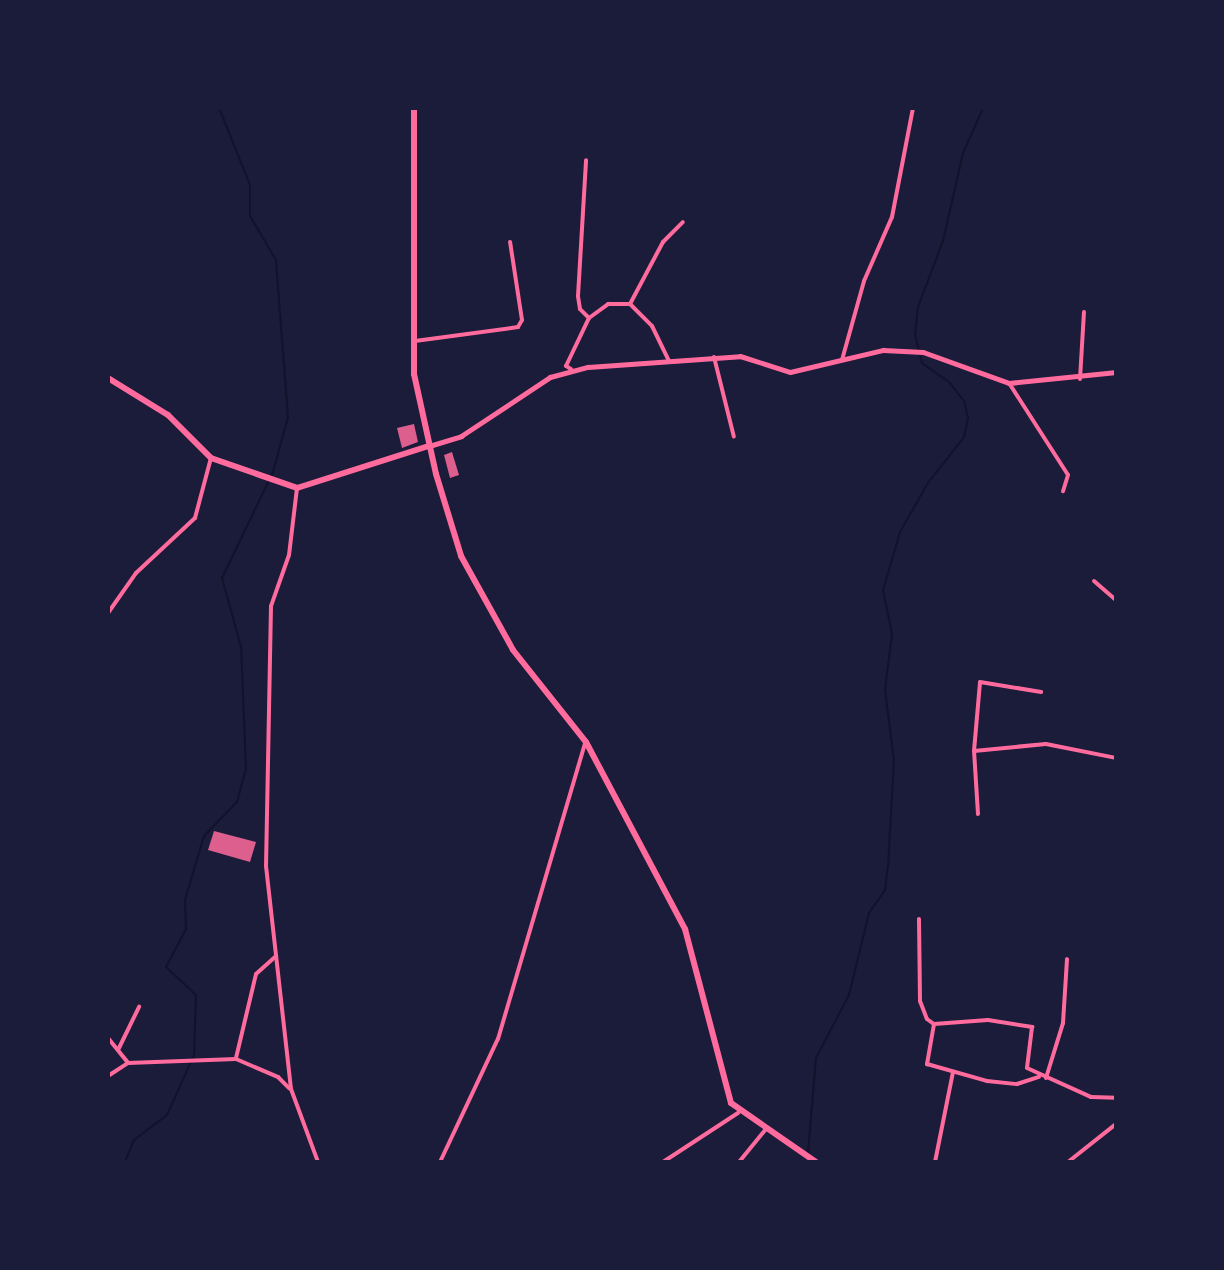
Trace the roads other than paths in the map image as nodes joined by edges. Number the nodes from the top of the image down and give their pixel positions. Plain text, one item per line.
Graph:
1 (414, 108) edge
2 (913, 108) edge
3 (586, 160) dead end
4 (683, 222) dead end
5 (510, 242) dead end
6 (630, 304) junction
7 (1084, 312) dead end
8 (589, 318) junction
9 (412, 341) junction
10 (714, 357) junction
11 (668, 359) junction
12 (842, 360) junction
13 (571, 369) junction
14 (1116, 372) edge
15 (108, 378) edge
16 (1080, 379) junction
17 (1009, 383) junction
18 (734, 437) dead end
19 (429, 446) junction
20 (211, 458) junction
21 (297, 488) junction
22 (1063, 491) dead end
23 (1094, 581) dead end
24 (1116, 600) edge
25 (108, 613) edge
26 (1041, 692) dead end
27 (586, 742) junction
28 (974, 751) junction
29 (1116, 758) edge
30 (978, 814) dead end
31 (919, 919) dead end
32 (276, 956) junction
33 (1067, 959) dead end
34 (139, 1007) dead end
35 (934, 1024) junction
36 (108, 1038) edge
37 (119, 1048) junction
38 (236, 1059) junction
39 (128, 1063) junction
40 (953, 1072) junction
41 (108, 1076) edge
42 (1039, 1077) junction
43 (1046, 1078) junction
44 (291, 1089) junction
45 (1116, 1098) edge
46 (738, 1113) junction
47 (1116, 1124) edge
48 (766, 1129) junction
49 (814, 1161) edge
50 (318, 1162) edge
51 (440, 1162) edge
52 (663, 1162) edge
53 (739, 1162) edge
54 (935, 1162) edge
55 (1068, 1162) edge

1 - 9 main road
2 - 12 street
3 - 8 street
4 - 6 street
5 - 9 street
6 - 8 street
6 - 11 street
7 - 16 street
8 - 13 street
9 - 19 main road
10 - 11 street
10 - 12 street
10 - 18 street
11 - 13 street
12 - 17 street
13 - 19 street
14 - 16 street
15 - 20 main road
16 - 17 street
17 - 22 street
19 - 21 main road
19 - 27 main road
20 - 21 main road
20 - 25 street
21 - 32 street
23 - 24 street
26 - 28 street
27 - 46 main road
27 - 51 street
28 - 29 street
28 - 30 street
31 - 35 street
32 - 38 street
32 - 44 street
33 - 43 street
34 - 37 street
35 - 40 street
35 - 42 street
36 - 37 street
37 - 39 street
38 - 39 street
38 - 44 street
39 - 41 street
40 - 42 street
40 - 54 street
42 - 43 street
43 - 45 street
44 - 50 street
46 - 48 main road
46 - 52 street
47 - 55 street
48 - 49 main road
48 - 53 street

